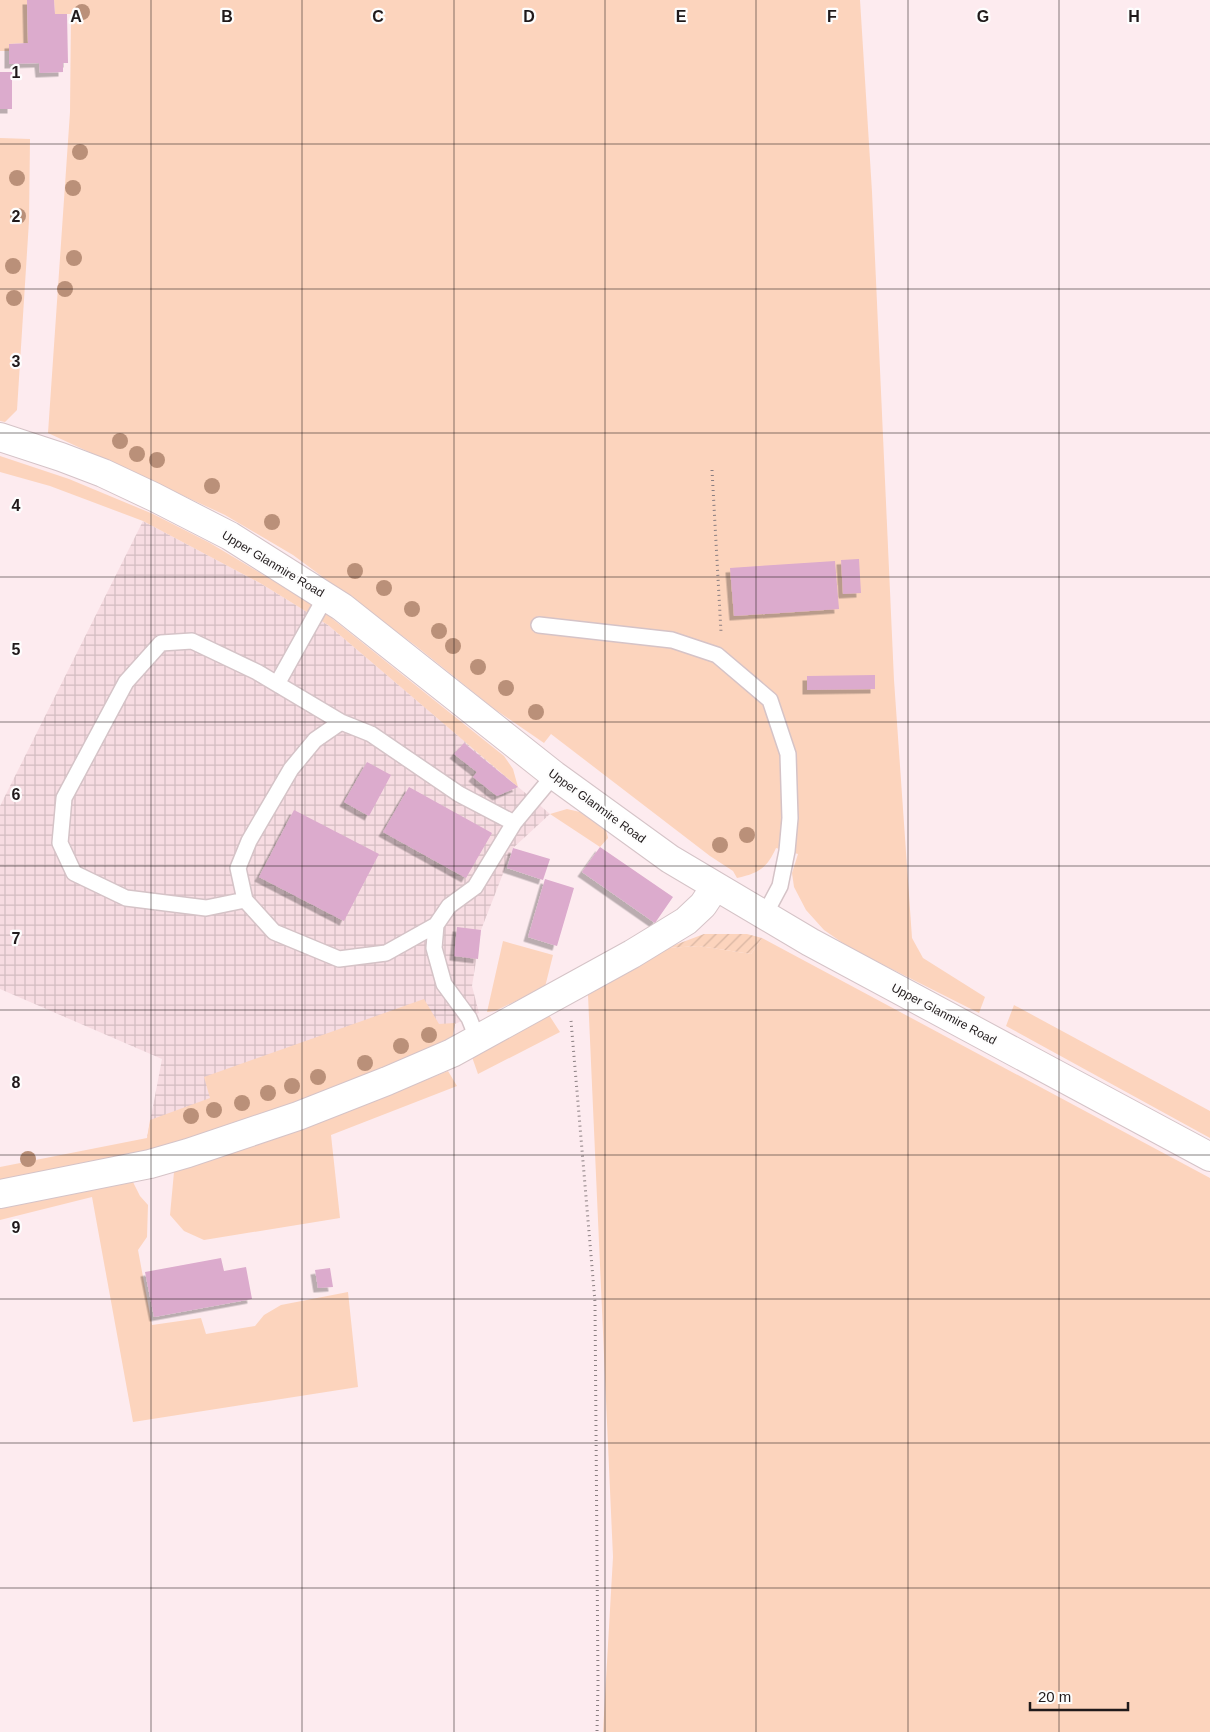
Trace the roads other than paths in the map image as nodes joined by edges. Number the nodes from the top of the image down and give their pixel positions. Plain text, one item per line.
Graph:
1 (0, 437) edge
2 (326, 596) junction
3 (539, 626) dead end
4 (277, 684) junction
5 (341, 722) junction
6 (554, 775) junction
7 (514, 823) junction
8 (715, 887) junction
9 (245, 900) junction
10 (764, 916) junction
11 (436, 925) junction
12 (477, 1038) junction
13 (1210, 1158) edge
14 (0, 1194) edge

1 - 2 main road, Upper Glanmire Road
2 - 4 lane
2 - 6 main road, Upper Glanmire Road
3 - 10 lane
4 - 5 lane
4 - 9 lane
5 - 7 lane
5 - 9 lane
6 - 7 lane
6 - 8 main road, Upper Glanmire Road
7 - 11 lane
8 - 10 main road, Upper Glanmire Road
8 - 12 main road
9 - 11 lane
10 - 13 main road, Upper Glanmire Road
11 - 12 lane
12 - 14 main road

